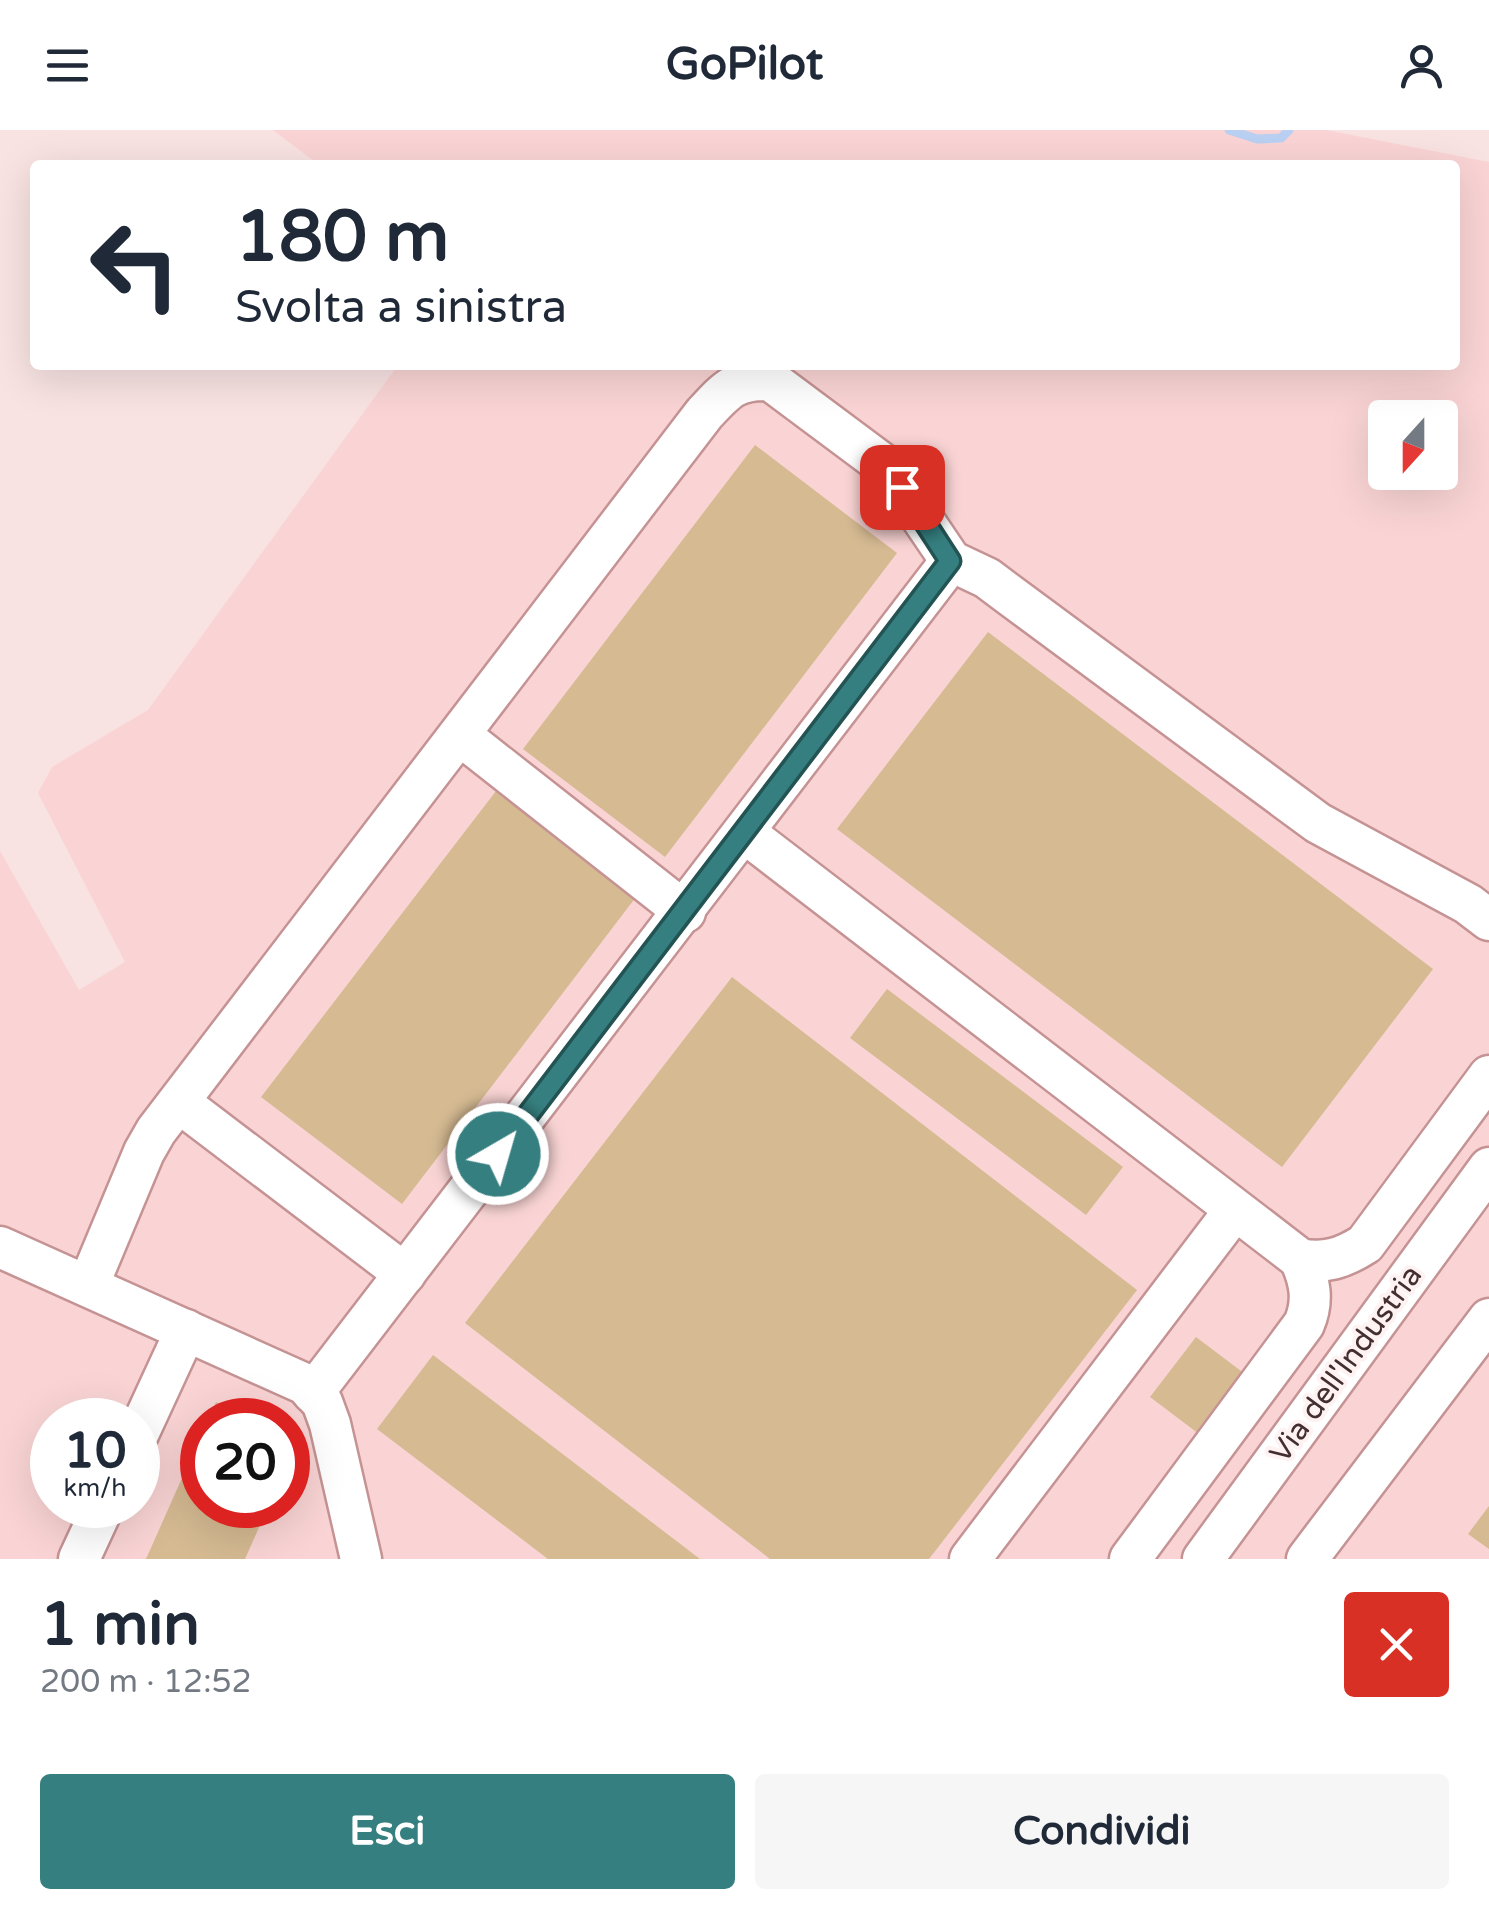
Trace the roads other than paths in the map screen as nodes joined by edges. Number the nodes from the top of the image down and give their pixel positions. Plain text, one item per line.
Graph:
1 (950, 561) junction
2 (460, 735) junction
3 (745, 833) junction
4 (685, 912) junction
5 (1489, 920) edge
6 (1489, 1076) edge
7 (180, 1103) junction
8 (1489, 1168) edge
9 (1234, 1211) junction
10 (0, 1247) edge
11 (1300, 1259) junction
12 (405, 1274) junction
13 (88, 1286) junction
14 (1489, 1319) edge
15 (186, 1330) junction
16 (313, 1393) junction
17 (155, 1398) edge
18 (93, 1528) edge
19 (78, 1559) edge
20 (361, 1559) edge
21 (970, 1559) edge
22 (1130, 1559) edge
23 (1203, 1559) edge
24 (1307, 1559) edge

1 - 2 street
1 - 3 street
1 - 5 street
2 - 4 street
2 - 7 street
3 - 4 street
3 - 9 street
4 - 12 street
6 - 11 street
7 - 12 street
7 - 13 street
8 - 23 street, Via dell'Industria
9 - 11 street
9 - 21 street
10 - 13 street
11 - 22 street
12 - 16 street
13 - 15 street
14 - 24 street
15 - 16 street
15 - 17 street
16 - 20 street
18 - 19 street

